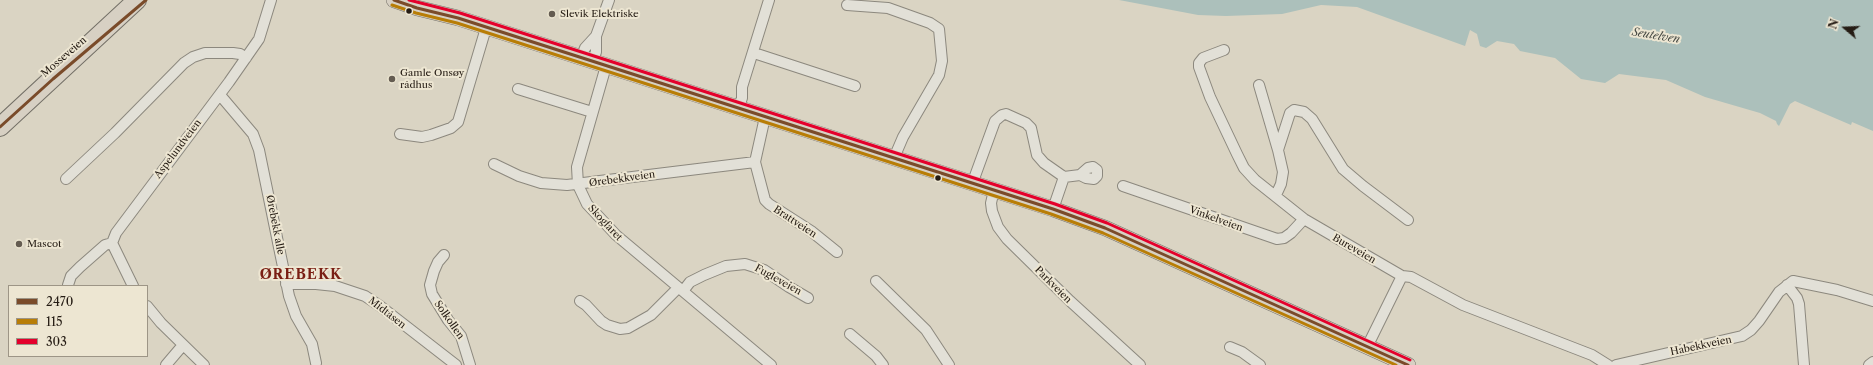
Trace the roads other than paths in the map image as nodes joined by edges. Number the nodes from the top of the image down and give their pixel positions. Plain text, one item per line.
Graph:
1 (118, 0) edge
2 (128, 0) edge
3 (137, 0) edge
4 (146, 0) edge
5 (271, 0) edge
6 (394, 0) edge
7 (609, 0) edge
8 (769, 0) edge
9 (847, 5) dead end
10 (486, 28) junction
11 (1224, 50) dead end
12 (754, 53) junction
13 (246, 58) junction
14 (593, 62) junction
15 (55, 70) junction
16 (854, 86) dead end
17 (1259, 86) dead end
18 (518, 89) dead end
19 (220, 95) junction
20 (735, 108) junction
21 (592, 112) junction
22 (0, 115) edge
23 (765, 117) junction
24 (0, 127) edge
25 (400, 134) dead end
26 (1278, 150) junction
27 (894, 158) junction
28 (754, 162) junction
29 (494, 164) dead end
30 (1080, 175) dead end
31 (975, 176) dead end
32 (1064, 177) junction
33 (66, 179) dead end
34 (578, 185) junction
35 (1123, 186) dead end
36 (994, 190) junction
37 (1276, 195) junction
38 (1054, 209) junction
39 (1304, 219) junction
40 (1408, 220) dead end
41 (112, 243) junction
42 (837, 252) dead end
43 (444, 255) dead end
44 (1402, 276) junction
45 (876, 281) dead end
46 (286, 284) junction
47 (68, 285) edge
48 (133, 285) edge
49 (1787, 285) junction
50 (680, 289) junction
51 (808, 298) dead end
52 (580, 301) dead end
53 (1873, 301) edge
54 (148, 307) edge
55 (850, 334) dead end
56 (183, 344) junction
57 (1230, 347) dead end
58 (1367, 347) junction
59 (1873, 362) edge
60 (316, 363) dead end
61 (166, 365) edge
62 (204, 365) edge
63 (456, 365) edge
64 (470, 365) edge
65 (771, 365) edge
66 (884, 365) edge
67 (949, 365) edge
68 (1140, 365) edge
69 (1260, 365) edge
70 (1408, 365) edge
71 (1608, 365) edge
72 (1616, 365) edge
73 (1804, 365) edge
74 (1869, 365) edge

1 - 15 highway
2 - 15 highway, Mosseveien
3 - 15 highway, Mosseveien
4 - 15 highway
5 - 13 street, Aspelundveien
6 - 10 main road
7 - 14 street, Skogfaret
8 - 12 street
9 - 27 street
10 - 14 main road
10 - 25 street
11 - 37 street, Bureveien
12 - 16 street
12 - 20 street
13 - 19 street, Aspelundveien
13 - 33 street
14 - 20 main road
14 - 21 street, Skogfaret
15 - 22 highway, Mosseveien
15 - 24 highway, Mosseveien
17 - 26 street
18 - 21 street
19 - 41 street, Aspelundveien
19 - 46 street, Ørebekk alle
20 - 23 main road
21 - 34 street, Skogfaret
23 - 27 main road
23 - 28 street, Brattveien
26 - 37 street
26 - 40 street
27 - 36 main road
28 - 34 street, Ørebekkveien
28 - 42 street, Brattveien
29 - 34 street, Ørebekkveien
30 - 32 street
31 - 32 street
32 - 38 street
34 - 50 street, Skogfaret
35 - 39 street, Vinkelveien
36 - 38 main road
36 - 68 street, Parkveien
37 - 39 street, Bureveien
38 - 58 main road
39 - 44 street, Bureveien
41 - 47 street, Aspelundveien
41 - 48 street
43 - 64 street, Solkollen
44 - 58 street
44 - 71 street, Bureveien
45 - 67 street
46 - 60 street, Ørebekk alle
46 - 63 street, Midtåsen
49 - 53 street
49 - 72 street, Habekkveien
49 - 73 street
50 - 51 street, Fugleveien
50 - 52 street
50 - 65 street, Skogfaret
54 - 56 street
55 - 66 street
56 - 61 street
56 - 62 street
57 - 69 street
58 - 70 main road
59 - 74 street

